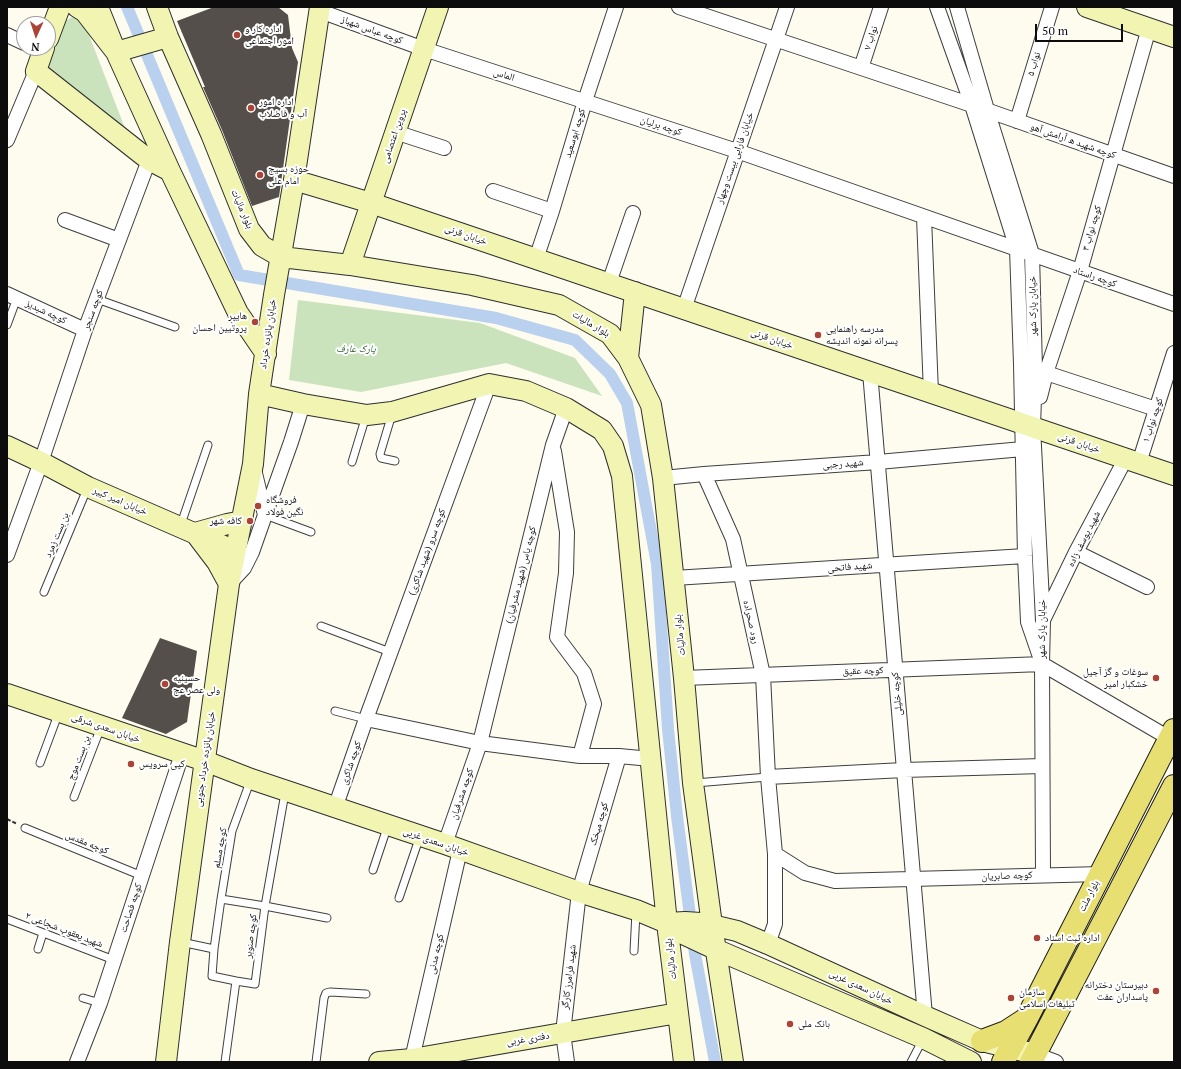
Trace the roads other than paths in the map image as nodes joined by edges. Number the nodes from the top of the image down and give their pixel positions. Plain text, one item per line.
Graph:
1 (60, 7) edge
2 (77, 7) edge
3 (98, 7) edge
4 (157, 7) edge
5 (438, 7) edge
6 (616, 7) edge
7 (679, 7) edge
8 (787, 7) edge
9 (881, 7) edge
10 (937, 7) edge
11 (957, 7) edge
12 (1052, 7) edge
13 (1087, 7) edge
14 (320, 9) edge
15 (56, 16) edge
16 (1149, 28) junction
17 (168, 37) junction
18 (1174, 37) edge
19 (776, 39) junction
20 (424, 49) junction
21 (116, 52) junction
22 (40, 56) edge
23 (861, 68) junction
24 (36, 71) junction
25 (585, 101) junction
26 (972, 105) junction
27 (987, 110) junction
28 (1017, 121) junction
29 (395, 132) junction
30 (7, 140) edge
31 (444, 148) dead end
32 (738, 151) junction
33 (1113, 154) junction
34 (149, 160) junction
35 (170, 171) junction
36 (1174, 176) edge
37 (294, 180) junction
38 (492, 191) dead end
39 (371, 203) junction
40 (552, 211) junction
41 (633, 213) dead end
42 (924, 217) junction
43 (66, 220) dead end
44 (119, 240) junction
45 (1017, 249) junction
46 (1032, 254) junction
47 (281, 258) junction
48 (536, 259) junction
49 (350, 265) junction
50 (1080, 271) junction
51 (609, 284) junction
52 (635, 292) junction
53 (12, 296) edge
54 (97, 299) junction
55 (1174, 304) edge
56 (684, 309) junction
57 (7, 325) edge
58 (175, 327) dead end
59 (85, 330) junction
60 (266, 354) junction
61 (1174, 354) edge
62 (628, 358) junction
63 (1040, 371) junction
64 (870, 372) junction
65 (489, 384) junction
66 (931, 392) junction
67 (259, 402) junction
68 (303, 404) junction
69 (566, 408) junction
70 (1156, 409) junction
71 (392, 412) junction
72 (367, 414) junction
73 (1028, 425) junction
74 (208, 445) dead end
75 (553, 445) junction
76 (7, 446) edge
77 (1023, 449) junction
78 (395, 461) dead end
79 (1133, 461) junction
80 (41, 462) junction
81 (352, 462) dead end
82 (878, 462) junction
83 (253, 464) junction
84 (704, 474) junction
85 (1174, 475) edge
86 (663, 478) junction
87 (88, 487) junction
88 (265, 515) junction
89 (242, 521) junction
90 (187, 530) junction
91 (311, 532) dead end
92 (235, 551) junction
93 (1076, 552) junction
94 (7, 555) edge
95 (1025, 556) junction
96 (886, 565) junction
97 (740, 574) junction
98 (674, 578) junction
99 (229, 584) junction
100 (1147, 587) dead end
101 (44, 592) dead end
102 (1043, 620) junction
103 (321, 626) dead end
104 (390, 652) junction
105 (1042, 664) junction
106 (895, 670) junction
107 (763, 675) junction
108 (684, 678) junction
109 (7, 694) edge
110 (335, 711) dead end
111 (59, 712) junction
112 (366, 719) junction
113 (101, 726) junction
114 (1172, 734) edge
115 (208, 739) junction
116 (480, 743) junction
117 (178, 752) junction
118 (580, 756) junction
119 (619, 756) junction
120 (651, 759) junction
121 (205, 761) junction
122 (40, 763) dead end
123 (1042, 766) junction
124 (904, 770) junction
125 (768, 777) junction
126 (251, 779) junction
127 (693, 783) junction
128 (1174, 786) edge
129 (286, 791) junction
130 (74, 797) dead end
131 (335, 808) junction
132 (388, 825) junction
133 (25, 828) dead end
134 (420, 836) junction
135 (452, 847) junction
136 (775, 854) junction
137 (373, 870) dead end
138 (1101, 874) junction
139 (1043, 875) junction
140 (142, 876) junction
141 (913, 879) junction
142 (579, 892) junction
143 (399, 898) dead end
144 (221, 899) junction
145 (265, 906) junction
146 (636, 910) junction
147 (327, 918) dead end
148 (7, 919) edge
149 (690, 925) junction
150 (43, 933) junction
151 (180, 942) junction
152 (768, 944) junction
153 (710, 946) junction
154 (38, 949) dead end
155 (214, 949) junction
156 (634, 951) dead end
157 (114, 960) junction
158 (749, 964) junction
159 (236, 981) junction
160 (720, 981) junction
161 (366, 994) dead end
162 (83, 998) dead end
163 (100, 1003) junction
164 (678, 1013) junction
165 (924, 1016) junction
166 (1027, 1018) junction
167 (563, 1033) junction
168 (923, 1038) junction
169 (982, 1041) junction
170 (1006, 1055) edge
171 (444, 1057) edge
172 (1033, 1058) edge
173 (412, 1059) junction
174 (387, 1061) edge
175 (77, 1062) edge
176 (166, 1062) edge
177 (225, 1062) edge
178 (316, 1062) edge
179 (567, 1062) edge
180 (684, 1062) edge
181 (733, 1062) edge
182 (911, 1062) edge
183 (971, 1062) edge
184 (981, 1062) edge
185 (1056, 1062) edge

1 - 15 street
2 - 21 street
3 - 21 street
4 - 17 street, بلوار مالیات
5 - 20 street, پروین اعتصامی
6 - 25 street, کوچه ابوسعید
7 - 19 street, کوچه شهید ه آرامش آهو
8 - 19 street, خیابان فارابی بیست وچهار
9 - 23 street, نواب ۷
10 - 26 street, خیابان پارک شهر
11 - 27 street, خیابان پارک شهر
12 - 28 street, نواب ۵
13 - 16 street
14 - 20 street, کوچه عباس شهباز
14 - 37 street
16 - 18 street
16 - 33 street, کوچه نواب ۳
17 - 21 street
17 - 47 street, بلوار مالیات
19 - 23 street, کوچه شهید ه آرامش آهو
19 - 32 street, خیابان فارابی بیست وچهار
20 - 25 street, الماس
20 - 29 street, پروین اعتصامی
21 - 35 street
22 - 24 street
23 - 26 street, کوچه شهید ه آرامش آهو
24 - 30 street
24 - 34 street
25 - 32 street, کوچه برلیان
25 - 40 street, کوچه ابوسعید
26 - 27 street, کوچه شهید ه آرامش آهو
26 - 45 street, خیابان پارک شهر
27 - 28 street, کوچه شهید ه آرامش آهو
27 - 46 street, خیابان پارک شهر
28 - 33 street, کوچه شهید ه آرامش آهو
29 - 31 street
29 - 39 street, پروین اعتصامی
32 - 42 street, کوچه برلیان
32 - 56 street, خیابان فارابی بیست وچهار
33 - 36 street, کوچه شهید ه آرامش آهو
33 - 50 street, کوچه نواب ۳
34 - 35 street
34 - 44 street, کوچه سنجر
35 - 60 street
37 - 39 street, خیابان قرنی
37 - 47 street
38 - 40 street
39 - 48 street, خیابان قرنی
39 - 49 street, پروین اعتصامی
40 - 48 street, کوچه ابوسعید
41 - 51 street
42 - 45 street, کوچه راستاد
42 - 66 street
43 - 44 street
44 - 54 street, کوچه سنجر
45 - 46 street, کوچه راستاد
45 - 73 street, خیابان پارک شهر
46 - 50 street, کوچه راستاد
46 - 63 street, خیابان پارک شهر
47 - 49 street, بلوار مالیات
47 - 60 street, خیابان پانزده خرداد
48 - 51 street, خیابان قرنی
49 - 62 street, بلوار مالیات
50 - 55 street, کوچه راستاد
50 - 63 street, کوچه نواب ۳
51 - 52 street, خیابان قرنی
52 - 56 street, خیابان قرنی
52 - 62 street
53 - 57 lane
53 - 59 street, کوچه شبدیز
54 - 58 lane
54 - 59 street, کوچه سنجر
56 - 64 street, خیابان قرنی
59 - 80 street, کوچه سنجر
60 - 67 street, خیابان پانزده خرداد
61 - 70 street, کوچه نواب ۱
62 - 86 street, بلوار مالیات
63 - 70 street
63 - 73 street, کوچه نواب ۳
64 - 66 street, خیابان قرنی
64 - 82 street, کوچه خلیلی
65 - 69 street, بلوار مالیات
65 - 71 street, بلوار مالیات
65 - 104 street, کوچه سرو (شهید شاکری)
66 - 73 street, خیابان قرنی
67 - 68 street, بلوار مالیات
67 - 83 street, خیابان پانزده خرداد جنوبی
68 - 72 street, بلوار مالیات
68 - 88 street
69 - 75 street, کوچه یاس (شهید مشرفیان)
69 - 120 street, بلوار مالیات
70 - 79 street, کوچه نواب ۱
71 - 72 street, بلوار مالیات
71 - 78 lane
72 - 81 lane
73 - 77 street, خیابان پارک شهر
73 - 79 street, خیابان قرنی
73 - 102 street, خیابان پارک شهر
74 - 90 lane
75 - 116 street, کوچه یاس (شهید مشرفیان)
75 - 118 street
76 - 80 street, خیابان امیر کبیر
77 - 82 street, شهید رجبی
77 - 95 street, خیابان پارک شهر
79 - 85 street, خیابان قرنی
79 - 93 street, شهید یوسف زاده
80 - 87 street, خیابان امیر کبیر
80 - 94 street, کوچه سنجر
82 - 84 street, شهید رجبی
82 - 96 street, کوچه خلیلی
83 - 88 street
83 - 89 street, خیابان پانزده خرداد جنوبی
84 - 86 street, شهید رجبی
84 - 97 street, رود صحراده
86 - 98 street, بلوار مالیات
87 - 90 street, خیابان امیر کبیر
87 - 101 lane, بن بست زمرد
88 - 91 lane
88 - 99 street
89 - 90 street
89 - 92 street, خیابان پانزده خرداد جنوبی
90 - 92 street, خیابان امیر کبیر
90 - 99 street
92 - 99 street, خیابان پانزده خرداد جنوبی
93 - 100 street
93 - 102 street, شهید یوسف زاده
95 - 96 street, شهید فاتحی
95 - 105 street, خیابان پارک شهر
96 - 97 street, شهید فاتحی
96 - 106 street, کوچه خلیلی
97 - 98 street, شهید فاتحی
97 - 107 street, رود صحراده
98 - 108 street, بلوار مالیات
99 - 115 street, خیابان پانزده خرداد جنوبی
102 - 105 street, خیابان پارک شهر
103 - 104 lane
104 - 112 street, کوچه سرو (شهید شاکری)
105 - 106 street, کوچه عقیق
105 - 114 street
105 - 123 street
106 - 107 street, کوچه عقیق
106 - 124 street, کوچه خلیلی
107 - 108 street, کوچه عقیق
107 - 125 street, رود صحراده
108 - 127 street, بلوار مالیات
109 - 111 street, خیابان سعدی شرقی
110 - 112 lane
111 - 113 street, خیابان سعدی شرقی
111 - 122 lane
112 - 116 street
112 - 131 street, کوچه شاکری
113 - 117 street, خیابان سعدی شرقی
113 - 130 lane, بن بست موج
114 - 138 main road, بلوار ملت
115 - 117 street
115 - 121 street, خیابان پانزده خرداد جنوبی
116 - 118 street
116 - 135 street, کوچه مشرفیان
117 - 121 street, خیابان سعدی شرقی
117 - 140 street, کوچه فصاحت
118 - 119 street
119 - 120 street
119 - 142 street, کوچه میخک
120 - 149 street, بلوار مالیات
121 - 126 street, خیابان سعدی غربی
121 - 151 street, خیابان پانزده خرداد جنوبی
123 - 124 street
123 - 139 street
124 - 125 street
124 - 141 street, کوچه خلیلی
125 - 127 lane
125 - 136 street, رود صحراده
126 - 129 street, خیابان سعدی غربی
126 - 144 lane, کوچه مسلم
127 - 149 street, بلوار مالیات
128 - 172 main road
129 - 131 street, خیابان سعدی غربی
129 - 145 lane, کوچه صنوبر
131 - 132 street, خیابان سعدی غربی
132 - 134 street, خیابان سعدی غربی
132 - 137 lane
133 - 140 lane, کوچه مقدس
134 - 135 street, خیابان سعدی غربی
134 - 143 lane
135 - 142 street, خیابان سعدی غربی
135 - 173 street, کوچه مدنی
136 - 141 street, کوچه صابریان
136 - 152 street, رود صحراده
138 - 139 street, کوچه صابریان
138 - 166 main road, بلوار ملت
139 - 141 street, کوچه صابریان
140 - 157 street, کوچه فصاحت
141 - 165 street, کوچه خلیلی
142 - 146 street, خیابان سعدی غربی
142 - 167 street, شهید فرامرز کارگر
144 - 145 lane
144 - 155 lane, کوچه مسلم
145 - 147 lane
145 - 159 lane, کوچه صنوبر
146 - 149 street, خیابان سعدی غربی
146 - 156 lane
148 - 150 lane, شهید یعقوب شجاعی ۲
149 - 152 street, خیابان سعدی غربی
149 - 153 street
149 - 153 street
149 - 164 street, بلوار مالیات
150 - 154 lane
150 - 157 lane, شهید یعقوب شجاعی ۲
151 - 155 lane
151 - 176 street, خیابان پانزده خرداد جنوبی
152 - 165 street, خیابان سعدی غربی
153 - 158 street
153 - 160 street
155 - 159 lane, کوچه مسلم
157 - 163 street, کوچه فصاحت
158 - 160 street
158 - 168 street
159 - 177 lane
160 - 181 street
161 - 178 lane
162 - 163 lane
163 - 175 street, کوچه فصاحت
164 - 167 street, دفتری غربی
164 - 180 street, بلوار مالیات
165 - 169 street, خیابان سعدی غربی
166 - 169 main road
166 - 170 main road, بلوار ملت
167 - 171 street, دفتری غربی
167 - 179 street, شهید فرامرز کارگر
168 - 182 lane
168 - 183 street
169 - 170 street, خیابان سعدی غربی
169 - 184 street
170 - 172 street, خیابان سعدی غربی
171 - 173 street, دفتری غربی
172 - 185 street
173 - 174 street, دفتری غربی

